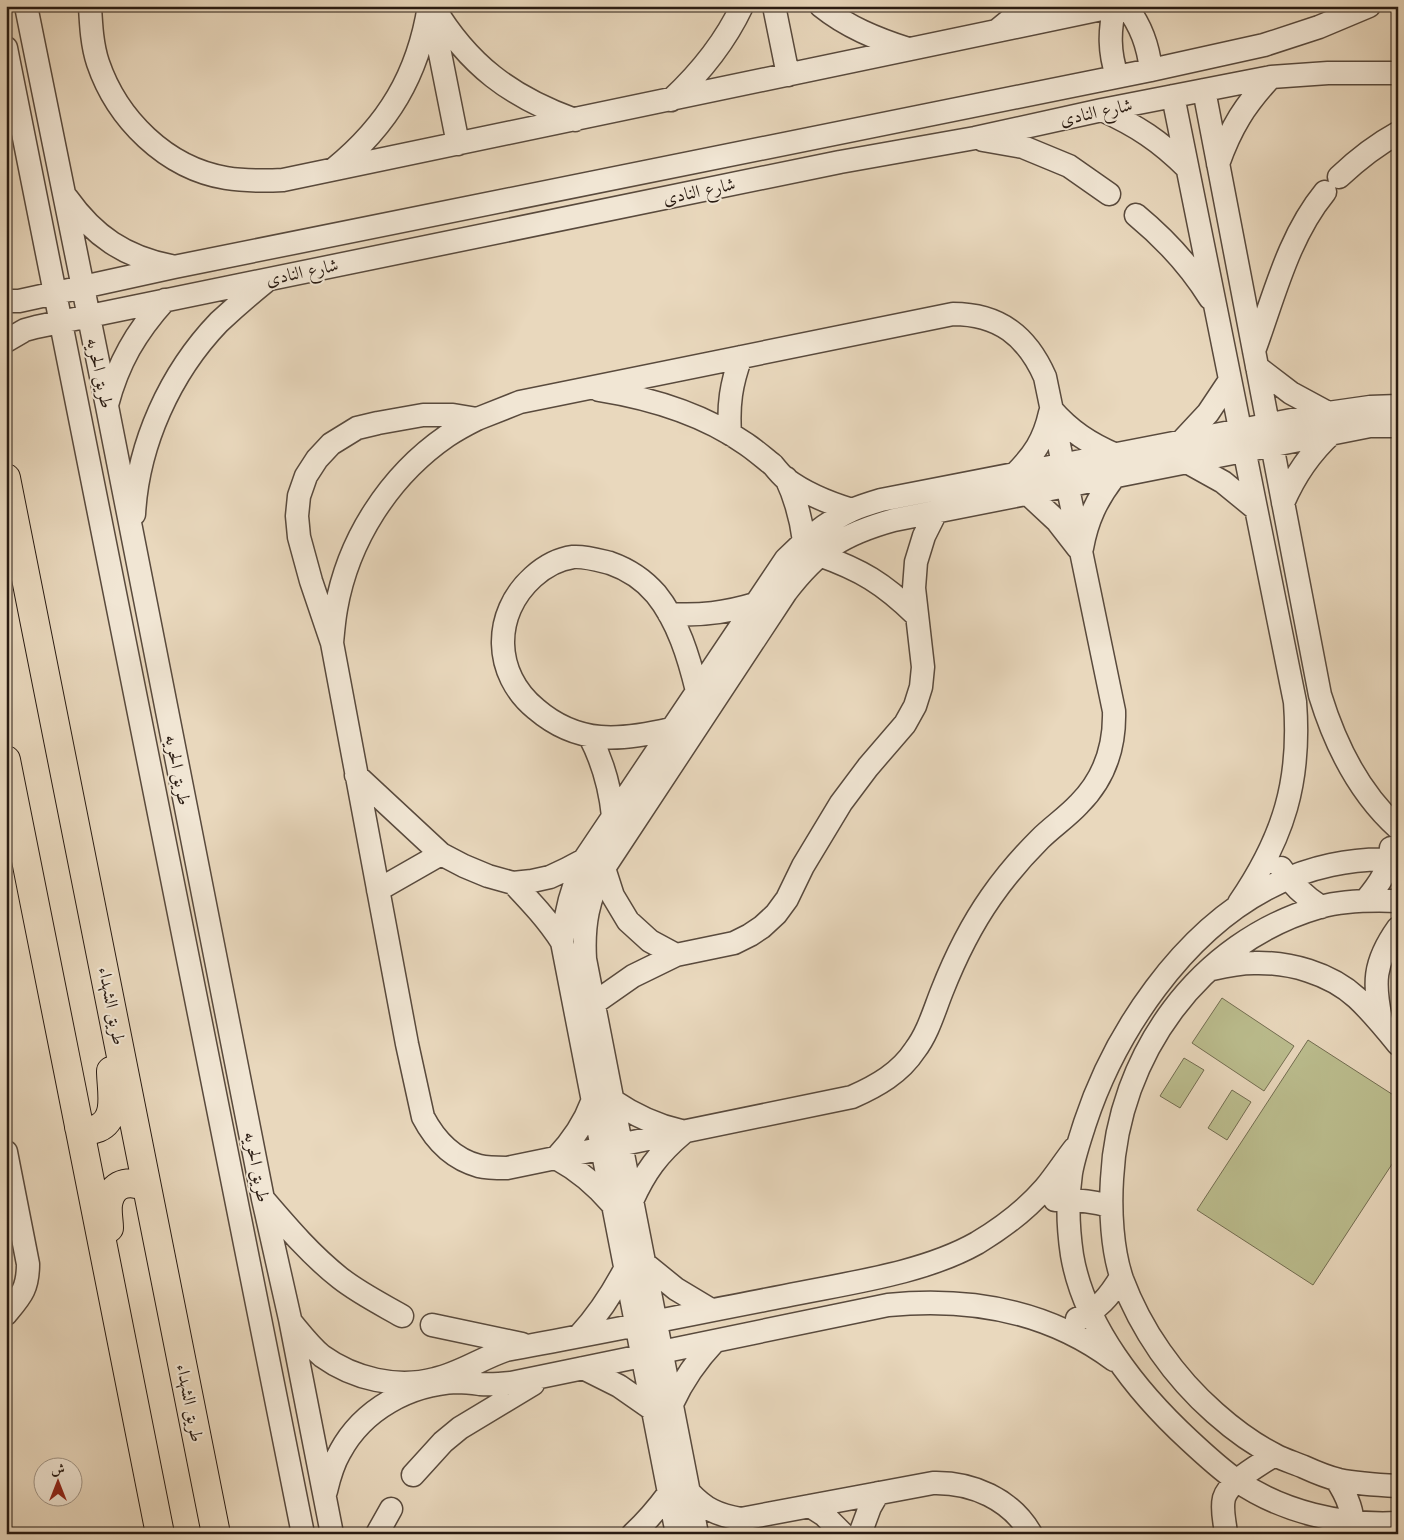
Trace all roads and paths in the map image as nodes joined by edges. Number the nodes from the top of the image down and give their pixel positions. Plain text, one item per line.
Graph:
1 (26, 6) edge
2 (90, 6) edge
3 (431, 6) edge
4 (742, 6) edge
5 (774, 6) edge
6 (821, 6) edge
7 (1027, 6) edge
8 (1115, 6) edge
9 (1126, 6) edge
10 (1369, 6) edge
11 (994, 32) junction
12 (6, 48) edge
13 (909, 50) junction
14 (1151, 70) junction
15 (1398, 73) edge
16 (788, 75) junction
17 (1117, 76) junction
18 (1271, 77) junction
19 (1204, 90) junction
20 (1173, 96) junction
21 (671, 100) junction
22 (1102, 110) junction
23 (575, 120) junction
24 (1398, 133) edge
25 (833, 134) junction
26 (975, 138) junction
27 (792, 142) junction
28 (458, 144) junction
29 (840, 162) junction
30 (1218, 165) junction
31 (1187, 168) junction
32 (333, 170) junction
33 (799, 171) junction
34 (64, 194) junction
35 (1109, 194) dead end
36 (1136, 215) dead end
37 (174, 267) junction
38 (270, 279) junction
39 (82, 287) junction
40 (55, 293) junction
41 (165, 300) junction
42 (6, 301) edge
43 (1215, 306) junction
44 (88, 316) junction
45 (61, 322) junction
46 (6, 341) edge
47 (741, 357) junction
48 (1256, 359) junction
49 (1230, 380) junction
50 (588, 388) junction
51 (107, 406) junction
52 (1051, 410) junction
53 (1397, 410) edge
54 (476, 419) junction
55 (1330, 423) junction
56 (730, 434) junction
57 (1270, 435) junction
58 (1242, 440) junction
59 (1184, 452) junction
60 (1115, 466) junction
61 (1014, 474) junction
62 (1065, 475) junction
63 (6, 478) edge
64 (786, 478) junction
65 (1028, 494) junction
66 (1283, 503) junction
67 (1256, 509) junction
68 (852, 510) junction
69 (936, 512) junction
70 (132, 538) junction
71 (811, 548) junction
72 (1081, 553) junction
73 (755, 604) junction
74 (669, 614) junction
75 (916, 614) junction
76 (332, 643) junction
77 (697, 691) junction
78 (671, 729) junction
79 (590, 736) junction
80 (6, 760) edge
81 (356, 775) junction
82 (613, 816) junction
83 (1394, 825) edge
84 (1273, 846) junction
85 (441, 854) junction
86 (1394, 860) edge
87 (594, 864) junction
88 (1288, 879) junction
89 (513, 883) junction
90 (378, 890) junction
91 (1366, 900) junction
92 (1398, 901) edge
93 (1321, 907) junction
94 (1234, 910) junction
95 (1398, 928) edge
96 (562, 942) junction
97 (676, 955) junction
98 (1208, 969) junction
99 (593, 1004) junction
100 (1382, 1024) junction
101 (117, 1032) junction
102 (1398, 1044) edge
103 (602, 1101) junction
104 (79, 1128) junction
105 (684, 1132) junction
106 (1079, 1142) junction
107 (611, 1147) junction
108 (6, 1152) edge
109 (556, 1158) junction
110 (147, 1188) junction
111 (263, 1199) junction
112 (1069, 1199) junction
113 (622, 1203) junction
114 (1029, 1205) junction
115 (1110, 1206) junction
116 (107, 1260) junction
117 (634, 1266) junction
118 (1122, 1277) junction
119 (280, 1280) junction
120 (253, 1286) junction
121 (711, 1310) junction
122 (1090, 1313) junction
123 (6, 1314) edge
124 (402, 1316) dead end
125 (290, 1319) junction
126 (646, 1323) junction
127 (432, 1325) dead end
128 (1052, 1325) junction
129 (579, 1336) junction
130 (715, 1341) junction
131 (530, 1346) junction
132 (652, 1354) junction
133 (583, 1368) junction
134 (1125, 1368) junction
135 (548, 1375) junction
136 (662, 1406) junction
137 (1274, 1455) junction
138 (413, 1475) dead end
139 (1336, 1480) junction
140 (1237, 1481) junction
141 (1398, 1486) edge
142 (679, 1492) junction
143 (878, 1493) junction
144 (325, 1495) junction
145 (810, 1506) junction
146 (391, 1508) dead end
147 (741, 1519) junction
148 (1398, 1523) edge
149 (1353, 1528) edge
150 (1398, 1529) edge
151 (160, 1534) edge
152 (216, 1534) edge
153 (303, 1534) edge
154 (332, 1534) edge
155 (378, 1534) edge
156 (633, 1534) edge
157 (676, 1534) edge
158 (696, 1534) edge
159 (720, 1534) edge
160 (843, 1534) edge
161 (860, 1534) edge
162 (1031, 1534) edge
163 (1226, 1534) edge
164 (1390, 1534) edge

1 - 34 street, طريق الحريه
2 - 32 street
3 - 23 street
3 - 28 street
3 - 32 street
4 - 21 street
5 - 16 street
6 - 13 street
7 - 11 street
8 - 11 street
8 - 17 street
9 - 14 street
10 - 14 street, شارع النادى
11 - 13 street
12 - 40 street, طريق الحريه
13 - 16 street
14 - 17 street, شارع النادى
15 - 18 street, شارع النادى
16 - 21 street
17 - 25 street, شارع النادى
18 - 19 street, شارع النادى
18 - 30 street
19 - 20 street, شارع النادى
19 - 30 street
20 - 22 street, شارع النادى
20 - 31 street
21 - 23 street
22 - 26 street, شارع النادى
22 - 31 street
23 - 28 street
24 - 48 street
25 - 27 street, شارع النادى
25 - 29 street
26 - 29 street, شارع النادى
26 - 35 street
27 - 33 street
27 - 37 street, شارع النادى
28 - 32 street
29 - 33 street, شارع النادى
30 - 48 street
31 - 43 street
33 - 38 street, شارع النادى
34 - 37 street
34 - 39 street, طريق الحريه
36 - 43 street
37 - 39 street, شارع النادى
38 - 41 street, شارع النادى
38 - 70 street
39 - 40 street, شارع النادى
39 - 44 street, طريق الحريه
40 - 42 street, شارع النادى
40 - 45 street, طريق الحريه
41 - 44 street, شارع النادى
41 - 51 street
43 - 49 street
44 - 45 street, شارع النادى
44 - 51 street, طريق الحريه
45 - 46 street, شارع النادى
45 - 120 street, طريق الحريه
47 - 50 street
47 - 52 street
47 - 56 street
48 - 55 street
48 - 57 street
49 - 58 street
49 - 59 street
50 - 54 street
50 - 56 street
51 - 70 street, طريق الحريه
52 - 60 street
52 - 61 street
52 - 62 street
53 - 55 street
54 - 76 street
54 - 76 street
55 - 57 street
55 - 66 street
56 - 64 street
57 - 58 street
57 - 66 street
58 - 59 street
58 - 67 street
59 - 60 street
59 - 67 street
60 - 62 street
60 - 72 street
61 - 62 street
61 - 68 street
62 - 65 street
62 - 72 street
63 - 101 main road, طريق الشهداء
64 - 68 street
64 - 71 street
65 - 69 street
65 - 72 street
66 - 83 street
67 - 84 street
68 - 71 street
69 - 71 street
69 - 75 street
70 - 111 street, طريق الحريه
71 - 73 street
71 - 75 street
71 - 87 street
72 - 105 street
73 - 74 street
73 - 77 street
74 - 77 street
74 - 79 street
75 - 97 street
76 - 81 street
77 - 78 street
78 - 79 street
78 - 82 street
79 - 82 street
80 - 104 main road
81 - 85 street
81 - 90 street
82 - 87 street
83 - 86 street
84 - 88 street
84 - 94 street
85 - 89 street
85 - 90 street
86 - 88 street
86 - 91 street
87 - 89 street
87 - 96 street
87 - 97 street
87 - 99 street
88 - 93 street
88 - 94 street
89 - 96 street
90 - 109 street
91 - 92 street
91 - 93 street
93 - 98 street
94 - 106 street
95 - 100 street
96 - 103 street
97 - 99 street
98 - 100 street
98 - 115 street
99 - 103 street
100 - 102 street
101 - 104 main road
101 - 110 main road, طريق الشهداء
103 - 105 street
103 - 107 street
103 - 109 street
104 - 116 main road
105 - 107 street
105 - 113 street
106 - 112 street
106 - 114 street
107 - 109 street
107 - 113 street
108 - 123 street
109 - 113 street
110 - 116 main road
110 - 152 main road, طريق الشهداء
111 - 119 street, طريق الحريه
111 - 124 street
112 - 114 street
112 - 115 street
112 - 122 street
113 - 117 street
114 - 121 street
115 - 118 street
116 - 151 main road
117 - 121 street
117 - 126 street
117 - 129 street
118 - 122 street
118 - 137 street
119 - 120 street
119 - 125 street, طريق الحريه
120 - 153 street, طريق الحريه
121 - 126 street
122 - 128 street
122 - 134 street
125 - 131 street
125 - 144 street, طريق الحريه
126 - 129 street
126 - 132 street
127 - 131 street
128 - 130 street
128 - 134 street
129 - 131 street
130 - 132 street
130 - 136 street
132 - 133 street
132 - 136 street
133 - 135 street
133 - 136 street
134 - 140 street
135 - 138 street
135 - 144 street
136 - 142 street
137 - 139 street
137 - 140 street
139 - 141 street
139 - 149 street
140 - 149 street
140 - 163 street
142 - 147 street
142 - 156 street
142 - 157 street
142 - 158 street
143 - 145 street
143 - 161 street
143 - 162 street
144 - 154 street, طريق الحريه
145 - 147 street
145 - 160 street
146 - 155 street
147 - 159 street
148 - 149 street
150 - 164 street

